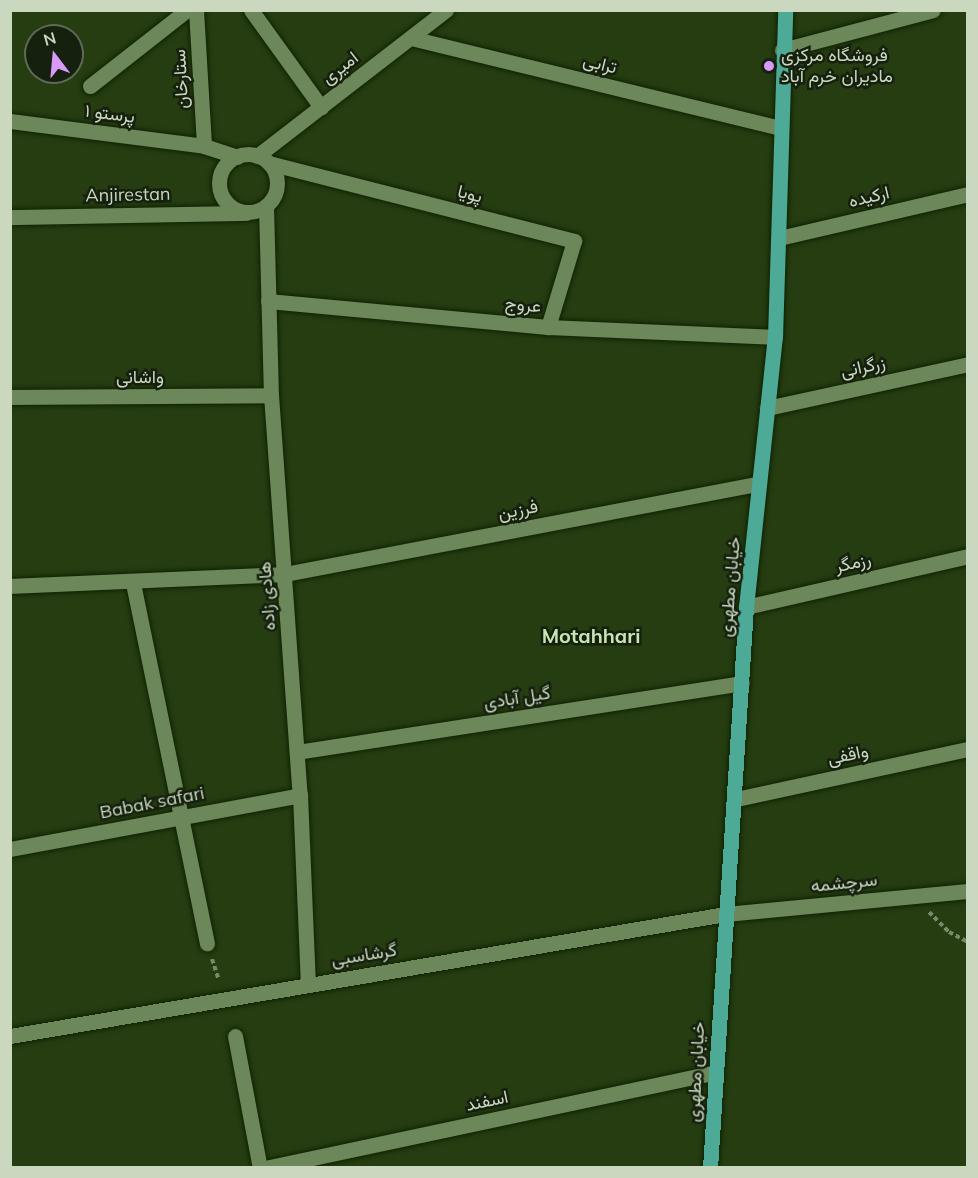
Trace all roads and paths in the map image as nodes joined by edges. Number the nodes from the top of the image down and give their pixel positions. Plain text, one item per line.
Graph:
1 (187, 10) edge
2 (196, 10) edge
3 (251, 10) edge
4 (446, 10) edge
5 (784, 10) edge
6 (933, 10) edge
7 (411, 38) junction
8 (782, 50) junction
9 (90, 86) dead end
10 (321, 107) junction
11 (10, 121) edge
12 (779, 128) junction
13 (204, 146) junction
14 (237, 157) junction
15 (263, 159) junction
16 (968, 194) edge
17 (266, 206) junction
18 (246, 213) junction
19 (10, 217) edge
20 (779, 238) junction
21 (268, 301) junction
22 (548, 327) junction
23 (776, 337) junction
24 (968, 364) edge
25 (271, 395) junction
26 (10, 397) edge
27 (767, 408) junction
28 (758, 484) junction
29 (968, 556) edge
30 (285, 574) junction
31 (133, 583) junction
32 (10, 586) edge
33 (746, 607) junction
34 (742, 683) junction
35 (968, 749) edge
36 (297, 752) junction
37 (300, 795) junction
38 (736, 799) junction
39 (181, 817) junction
40 (10, 849) edge
41 (968, 891) edge
42 (921, 895) junction
43 (725, 914) junction
44 (968, 942) edge
45 (207, 944) joint
46 (308, 984) junction
47 (225, 998) junction
48 (10, 1036) edge
49 (235, 1036) dead end
50 (716, 1072) junction
51 (260, 1167) edge
52 (265, 1167) edge
53 (710, 1167) edge

1 - 9 street
2 - 13 street, ستارخان
3 - 10 street
4 - 7 street, امیری
5 - 8 main road, خیابان مطهری
6 - 8 street
7 - 10 street, امیری
7 - 12 street, ترابی
8 - 12 main road, خیابان مطهری
10 - 15 street, امیری
11 - 13 street, پرستو ۱
12 - 20 main road, خیابان مطهری
13 - 14 street, پرستو ۱
14 - 15 street
14 - 18 street
15 - 17 street
15 - 22 street, پویا
16 - 20 street, ارکیده
17 - 18 street
17 - 21 street, هادی زاده
18 - 19 street, Anjirestan
20 - 23 main road, خیابان مطهری
21 - 22 street, عروج
21 - 25 street, هادی زاده
22 - 23 street, عروج
23 - 27 main road, خیابان مطهری
24 - 27 street, زرگرانی
25 - 26 street, واشانی
25 - 30 street, هادی زاده
27 - 28 main road, خیابان مطهری
28 - 30 street, فرزین
28 - 33 main road, خیابان مطهری
29 - 33 street, رزمگر
30 - 31 street, فرزین
30 - 36 street, هادی زاده
31 - 32 street, فرزین
31 - 39 street
33 - 34 main road, خیابان مطهری
34 - 36 street, گیل آبادی
34 - 38 main road, خیابان مطهری
35 - 38 street, واقفی
36 - 37 street, هادی زاده
37 - 39 street, Babak safari
37 - 46 street, هادی زاده
38 - 43 main road, خیابان مطهری
39 - 40 street, Babak safari
39 - 45 street
41 - 42 street, سرچشمه
42 - 43 street, سرچشمه
42 - 44 path
43 - 46 street, گرشاسبی
43 - 50 main road, خیابان مطهری
45 - 47 path
46 - 47 street, گرشاسبی
47 - 48 street, گرشاسبی
49 - 51 street
50 - 52 street, اسفند
50 - 53 main road, خیابان مطهری

